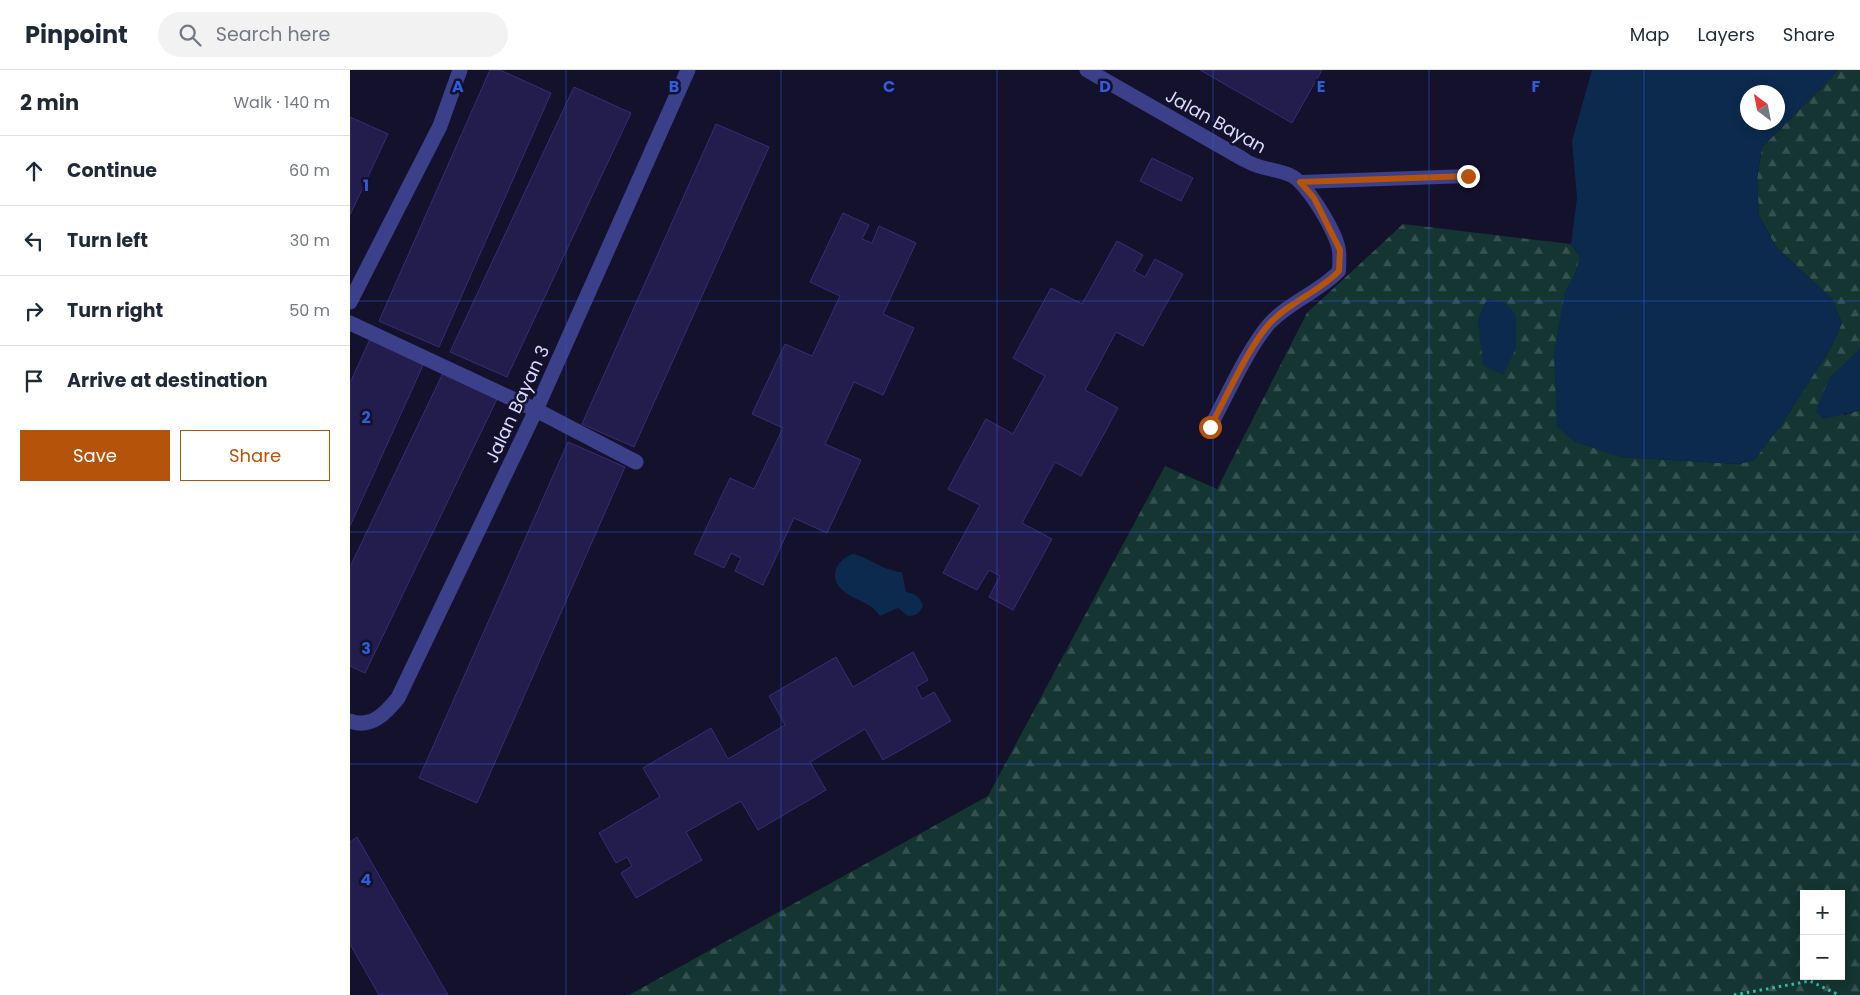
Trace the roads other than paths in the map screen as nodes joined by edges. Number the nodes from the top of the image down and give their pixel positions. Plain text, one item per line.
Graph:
1 (460, 70) edge
2 (688, 70) edge
3 (1087, 70) edge
4 (1243, 159) joint
5 (1468, 176) dead end
6 (1300, 182) junction
7 (350, 302) edge
8 (350, 323) edge
9 (536, 410) junction
10 (1210, 427) dead end
11 (636, 462) dead end
12 (350, 721) edge

1 - 7 street
2 - 9 street, Jalan Bayan 3
3 - 4 street, Jalan Bayan
4 - 6 lane, Jalan Bayan
5 - 6 lane
6 - 10 lane
8 - 9 street
9 - 11 street
9 - 12 street, Jalan Bayan 3

